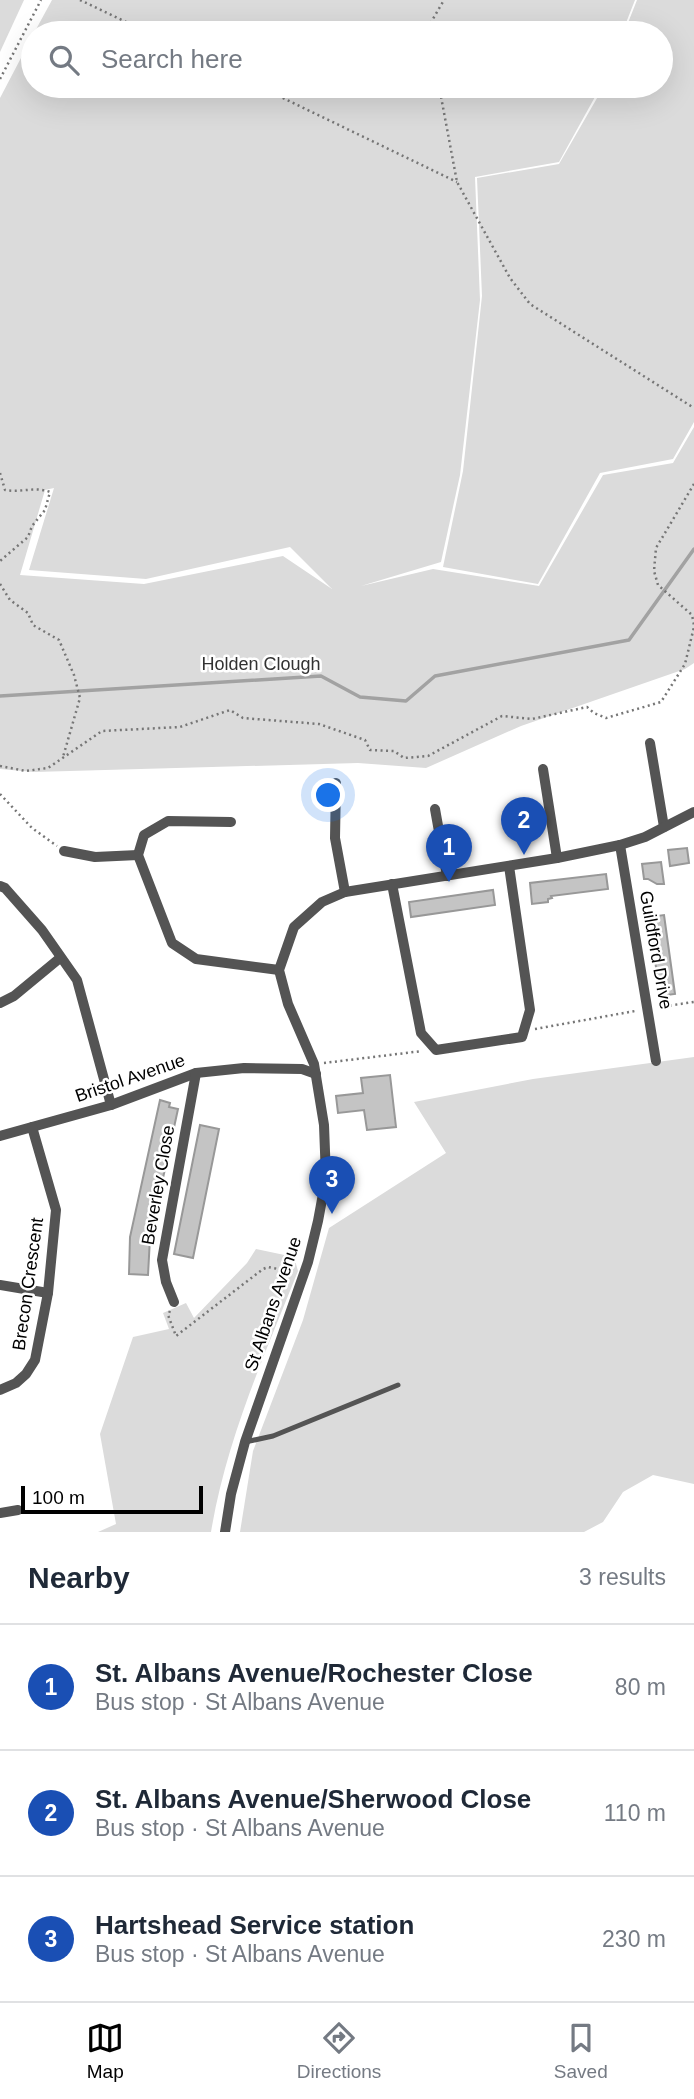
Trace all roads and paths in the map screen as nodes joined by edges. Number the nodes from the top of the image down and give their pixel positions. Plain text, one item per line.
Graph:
1 (41, 0) edge
2 (80, 0) edge
3 (444, 0) edge
4 (30, 21) edge
5 (124, 21) edge
6 (432, 21) edge
7 (21, 39) edge
8 (0, 79) edge
9 (283, 98) edge
10 (441, 98) edge
11 (457, 182) junction
12 (694, 408) edge
13 (0, 473) edge
14 (694, 484) edge
15 (0, 561) edge
16 (0, 584) edge
17 (694, 626) edge
18 (650, 743) dead end
19 (63, 758) junction
20 (0, 766) edge
21 (543, 769) dead end
22 (336, 783) dead end
23 (0, 794) edge
24 (435, 809) dead end
25 (694, 812) edge
26 (231, 822) dead end
27 (664, 827) junction
28 (620, 845) junction
29 (64, 851) joint
30 (138, 855) junction
31 (557, 858) junction
32 (509, 866) junction
33 (447, 876) junction
34 (392, 884) junction
35 (0, 886) edge
36 (345, 892) junction
37 (60, 958) junction
38 (279, 970) junction
39 (694, 1002) edge
40 (0, 1003) edge
41 (649, 1009) junction
42 (523, 1031) junction
43 (436, 1049) junction
44 (656, 1061) dead end
45 (315, 1069) junction
46 (196, 1073) junction
47 (111, 1105) junction
48 (32, 1127) junction
49 (0, 1136) edge
50 (304, 1275) junction
51 (0, 1285) edge
52 (48, 1293) junction
53 (174, 1301) joint
54 (398, 1385) dead end
55 (0, 1390) edge
56 (245, 1442) junction
57 (18, 1510) dead end
58 (0, 1513) edge
59 (225, 1532) edge

1 - 4 path
2 - 5 path
3 - 6 path
7 - 8 path
9 - 11 path
10 - 11 path
11 - 12 path
13 - 15 path
14 - 17 path
16 - 19 path
17 - 19 path
18 - 27 street
19 - 20 path
21 - 31 street
22 - 36 street
23 - 29 path
24 - 33 street
25 - 27 street
26 - 30 street
27 - 28 street
28 - 31 street
28 - 41 street, Guildford Drive
29 - 30 street
30 - 38 street
31 - 32 street
32 - 33 street
32 - 42 street
33 - 34 street
34 - 36 street
34 - 43 street
35 - 37 street
36 - 38 street
37 - 40 street
37 - 47 street
38 - 45 street, St Albans Avenue
39 - 41 path
41 - 42 path
41 - 44 street, Guildford Drive
42 - 43 street
43 - 45 path
45 - 46 street, Bristol Avenue
45 - 50 street, St Albans Avenue
46 - 47 street, Bristol Avenue
46 - 53 street, Beverley Close
47 - 48 street, Bristol Avenue
48 - 49 street, Bristol Avenue
48 - 52 street, Brecon Crescent
50 - 53 path
50 - 56 street, St Albans Avenue
51 - 52 street
52 - 55 street, Brecon Crescent
54 - 56 lane
56 - 59 street, St Albans Avenue
57 - 58 street

